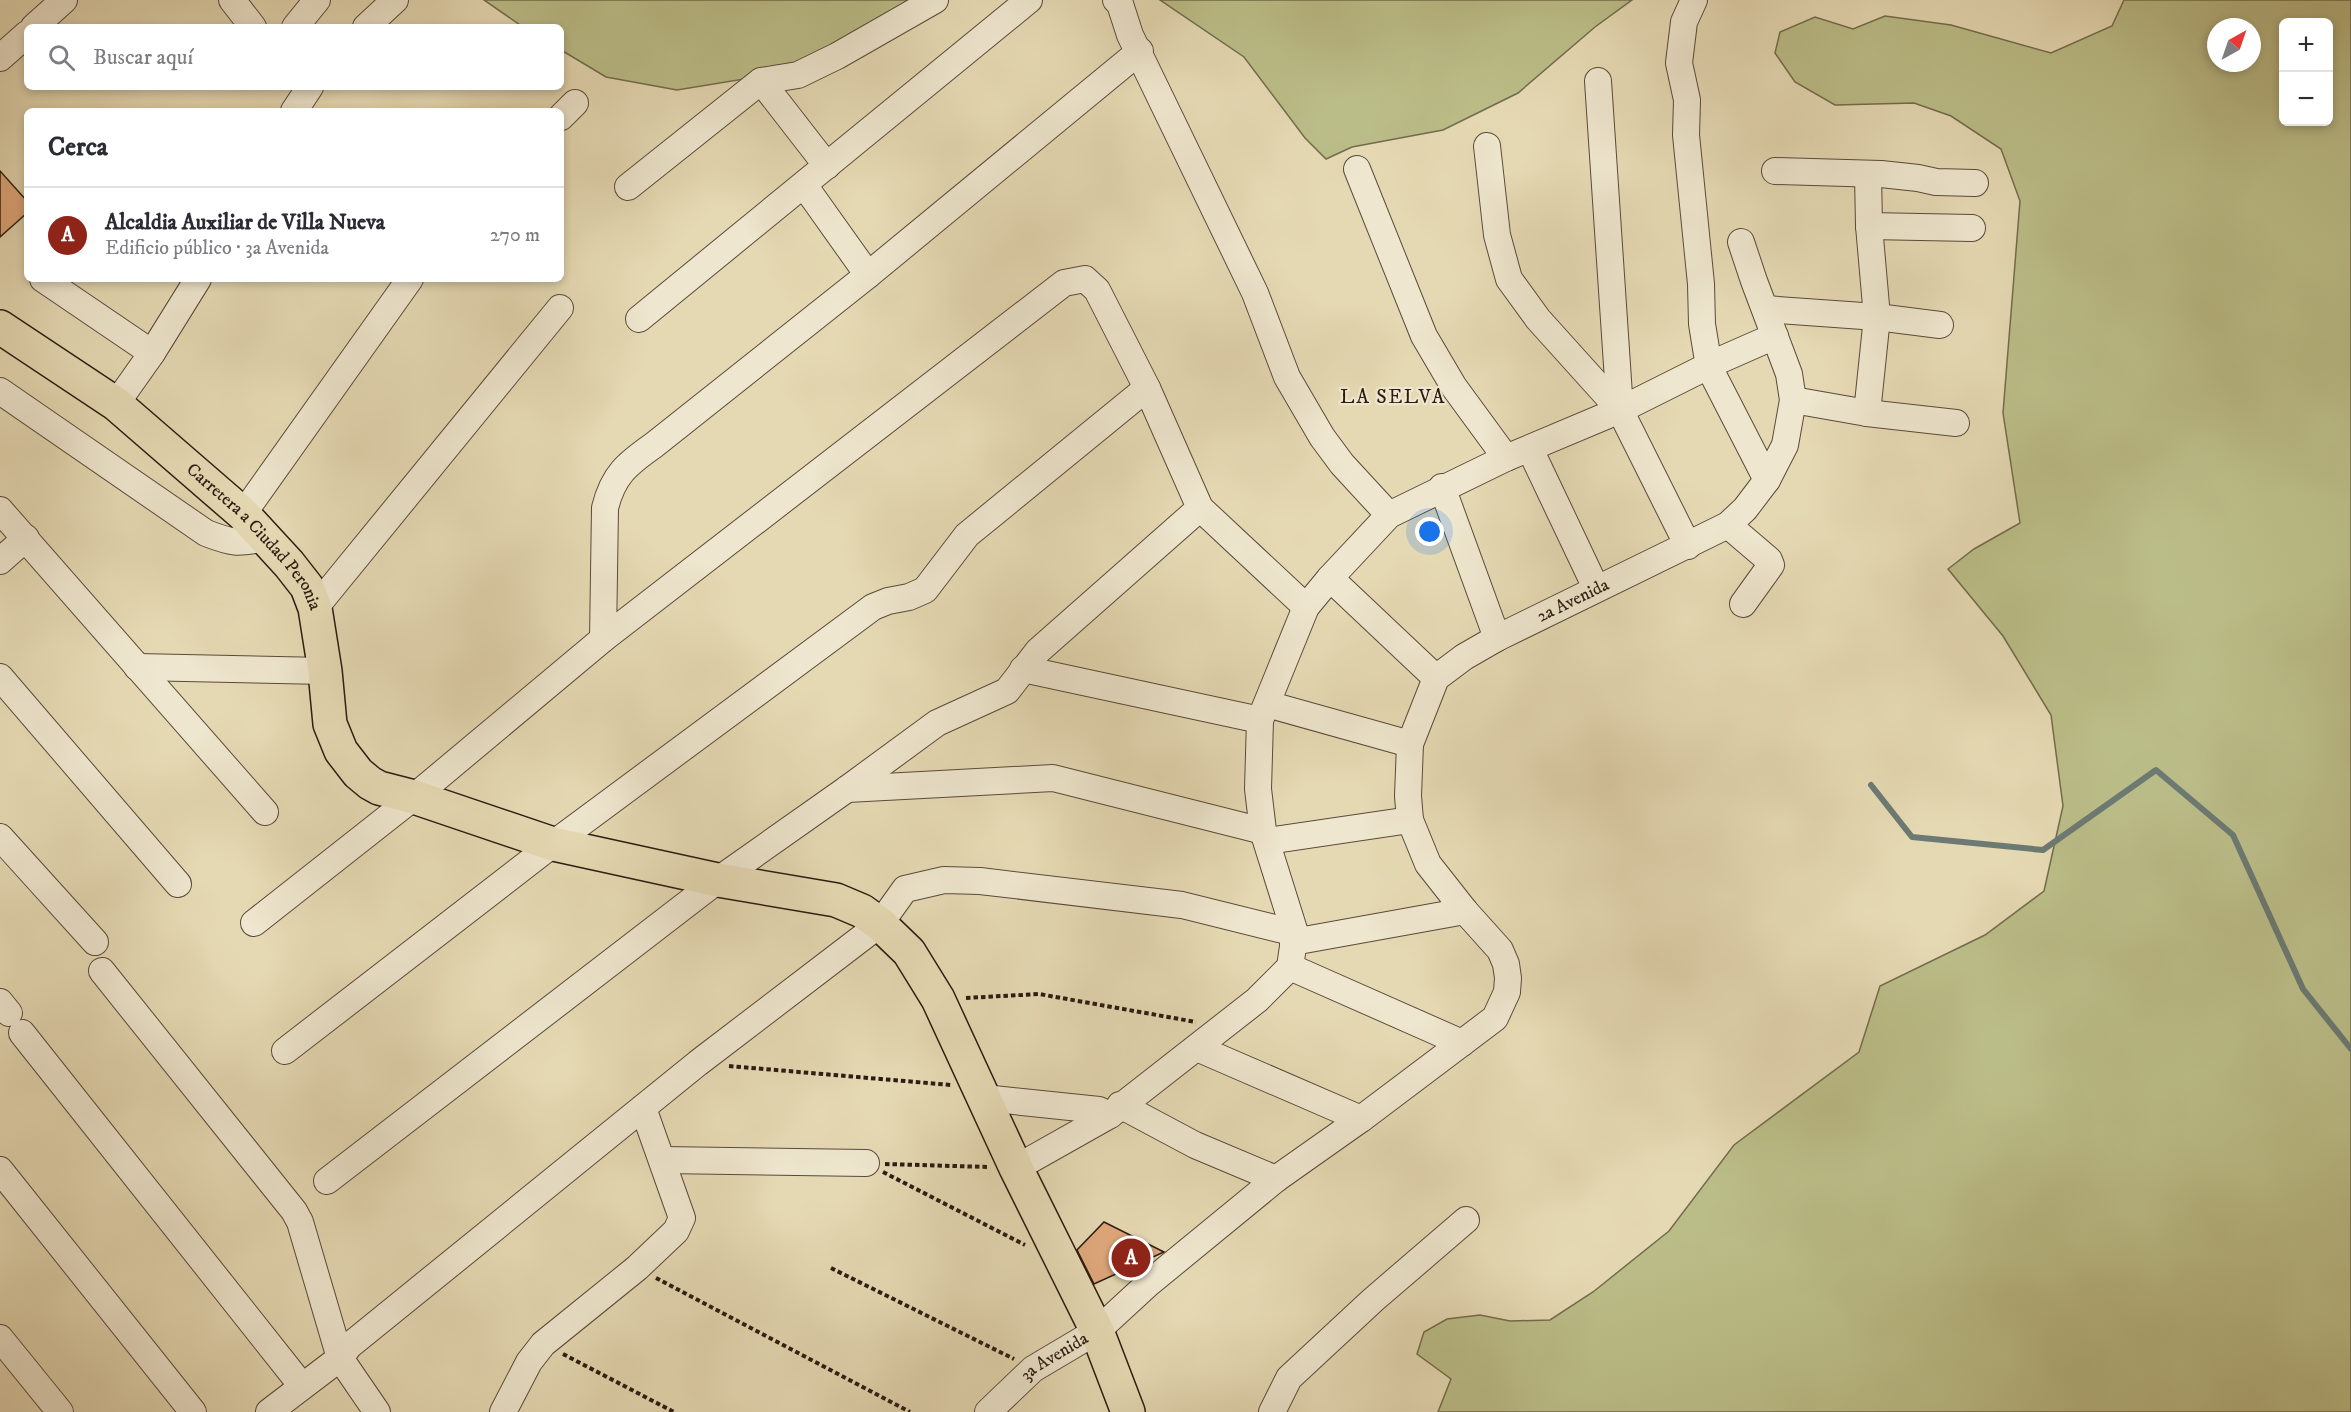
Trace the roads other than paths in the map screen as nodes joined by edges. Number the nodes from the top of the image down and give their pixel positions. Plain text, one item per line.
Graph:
1 (64, 0) edge
2 (232, 0) edge
3 (317, 0) edge
4 (395, 0) edge
5 (935, 0) edge
6 (1029, 0) edge
7 (1116, 0) edge
8 (1694, 0) edge
9 (37, 24) edge
10 (251, 24) edge
11 (297, 24) edge
12 (369, 24) edge
13 (24, 37) edge
14 (1140, 51) junction
15 (0, 58) edge
16 (761, 81) junction
17 (1598, 81) dead end
18 (1487, 146) dead end
19 (827, 166) junction
20 (1357, 169) dead end
21 (1775, 171) dead end
22 (1868, 174) junction
23 (1975, 183) dead end
24 (804, 185) junction
25 (628, 187) dead end
26 (1869, 226) junction
27 (1972, 228) dead end
28 (1741, 242) dead end
29 (868, 275) junction
30 (47, 282) edge
31 (196, 282) edge
32 (408, 282) edge
33 (560, 308) dead end
34 (1765, 309) junction
35 (1877, 317) junction
36 (639, 319) dead end
37 (1940, 325) dead end
38 (0, 327) edge
39 (1775, 336) junction
40 (152, 353) junction
41 (1709, 367) junction
42 (1147, 388) junction
43 (0, 391) edge
44 (1793, 400) junction
45 (116, 404) junction
46 (1620, 410) junction
47 (1867, 413) junction
48 (1956, 423) dead end
49 (1530, 449) junction
50 (1506, 458) junction
51 (1767, 480) junction
52 (1442, 487) junction
53 (1200, 508) junction
54 (0, 510) edge
55 (243, 514) junction
56 (1389, 515) junction
57 (1728, 525) junction
58 (26, 538) junction
59 (265, 538) junction
60 (1688, 546) junction
61 (0, 561) edge
62 (1330, 578) junction
63 (1596, 588) junction
64 (1743, 604) dead end
65 (1306, 607) junction
66 (315, 608) junction
67 (1497, 638) junction
68 (603, 639) junction
69 (137, 667) junction
70 (1023, 669) junction
71 (326, 671) junction
72 (0, 677) edge
73 (1436, 678) junction
74 (1263, 712) junction
75 (1410, 744) junction
76 (847, 789) junction
77 (414, 797) junction
78 (265, 812) dead end
79 (1410, 820) junction
80 (1265, 836) junction
81 (0, 837) edge
82 (554, 844) junction
83 (718, 880) junction
84 (178, 884) dead end
85 (1465, 911) junction
86 (254, 923) dead end
87 (880, 924) junction
88 (1294, 937) junction
89 (95, 942) dead end
90 (1290, 967) junction
91 (102, 971) dead end
92 (11, 1016) edge
93 (1462, 1043) junction
94 (1197, 1048) junction
95 (285, 1051) dead end
96 (981, 1093) junction
97 (643, 1108) junction
98 (1115, 1110) junction
99 (1361, 1119) junction
100 (663, 1160) junction
101 (866, 1163) road end
102 (1016, 1168) junction
103 (0, 1170) edge
104 (1276, 1179) junction
105 (327, 1181) dead end
106 (1466, 1220) dead end
107 (1097, 1331) junction
108 (0, 1338) edge
109 (340, 1358) junction
110 (302, 1386) junction
111 (60, 1412) edge
112 (193, 1412) edge
113 (269, 1412) edge
114 (377, 1412) edge
115 (502, 1412) edge
116 (988, 1412) edge
117 (1128, 1412) edge
118 (1272, 1412) edge

1 - 9 street
2 - 10 street
3 - 11 street
4 - 12 street
5 - 16 street
6 - 19 street
7 - 14 street
8 - 41 street
13 - 15 street
14 - 29 street
14 - 56 street
16 - 19 street
16 - 25 street
17 - 46 street
18 - 46 street
19 - 24 street
20 - 50 street
21 - 22 street
22 - 23 street
22 - 26 street
24 - 29 street
24 - 36 street
26 - 27 street
26 - 35 street
28 - 34 street, 2a Avenida
29 - 68 street
30 - 40 street
31 - 40 street
32 - 55 street
33 - 66 street
34 - 35 street
34 - 39 street, 2a Avenida
35 - 37 street
35 - 47 street
38 - 45 main road, Carretera a Ciudad Peronia
39 - 41 street
39 - 44 street, 2a Avenida
40 - 45 street
41 - 46 street
41 - 51 street
42 - 53 street
42 - 68 street
42 - 82 street
43 - 59 street
44 - 47 street
44 - 51 street, 2a Avenida
45 - 55 main road, Carretera a Ciudad Peronia
46 - 49 street
46 - 60 street
47 - 48 street
49 - 50 street
49 - 63 street
50 - 52 street
51 - 57 street, 2a Avenida
52 - 56 street
52 - 67 street
53 - 65 street
53 - 70 street
54 - 58 street
55 - 59 main road, Carretera a Ciudad Peronia
56 - 62 street
57 - 60 street, 2a Avenida
57 - 64 street
58 - 61 street
58 - 69 street
59 - 66 main road, Carretera a Ciudad Peronia
60 - 63 street, 2a Avenida
62 - 65 street
62 - 73 street
63 - 67 street, 2a Avenida
65 - 74 street
66 - 71 main road, Carretera a Ciudad Peronia
67 - 73 street, 2a Avenida
68 - 77 street
69 - 71 street
69 - 78 street
70 - 74 street
70 - 76 street
71 - 77 main road, Carretera a Ciudad Peronia
72 - 84 street
73 - 75 street
74 - 75 street
74 - 80 street
75 - 79 street
76 - 80 street
76 - 83 street
77 - 82 main road, Carretera a Ciudad Peronia
77 - 86 street
79 - 80 street
79 - 85 street
80 - 88 street
81 - 89 street
82 - 83 main road, Carretera a Ciudad Peronia
82 - 95 street
83 - 87 main road, Carretera a Ciudad Peronia
83 - 105 street
85 - 88 street
85 - 93 street, 3a Avenida
87 - 88 street
87 - 96 main road, Carretera a Ciudad Peronia
87 - 97 street
88 - 90 street
90 - 93 street
90 - 94 street
91 - 109 street
92 - 110 street
93 - 99 street, 3a Avenida
94 - 98 street
94 - 99 street
96 - 98 street
96 - 102 main road, Carretera a Ciudad Peronia
97 - 100 street
97 - 109 street
98 - 102 street
98 - 104 street
99 - 104 street, 3a Avenida
100 - 101 street
100 - 115 street
102 - 107 main road, Carretera a Ciudad Peronia
103 - 112 street
104 - 107 street, 3a Avenida
106 - 118 street
107 - 116 street, 3a Avenida
107 - 117 main road, Carretera a Ciudad Peronia
108 - 111 street
109 - 110 street
109 - 114 street
110 - 113 street

